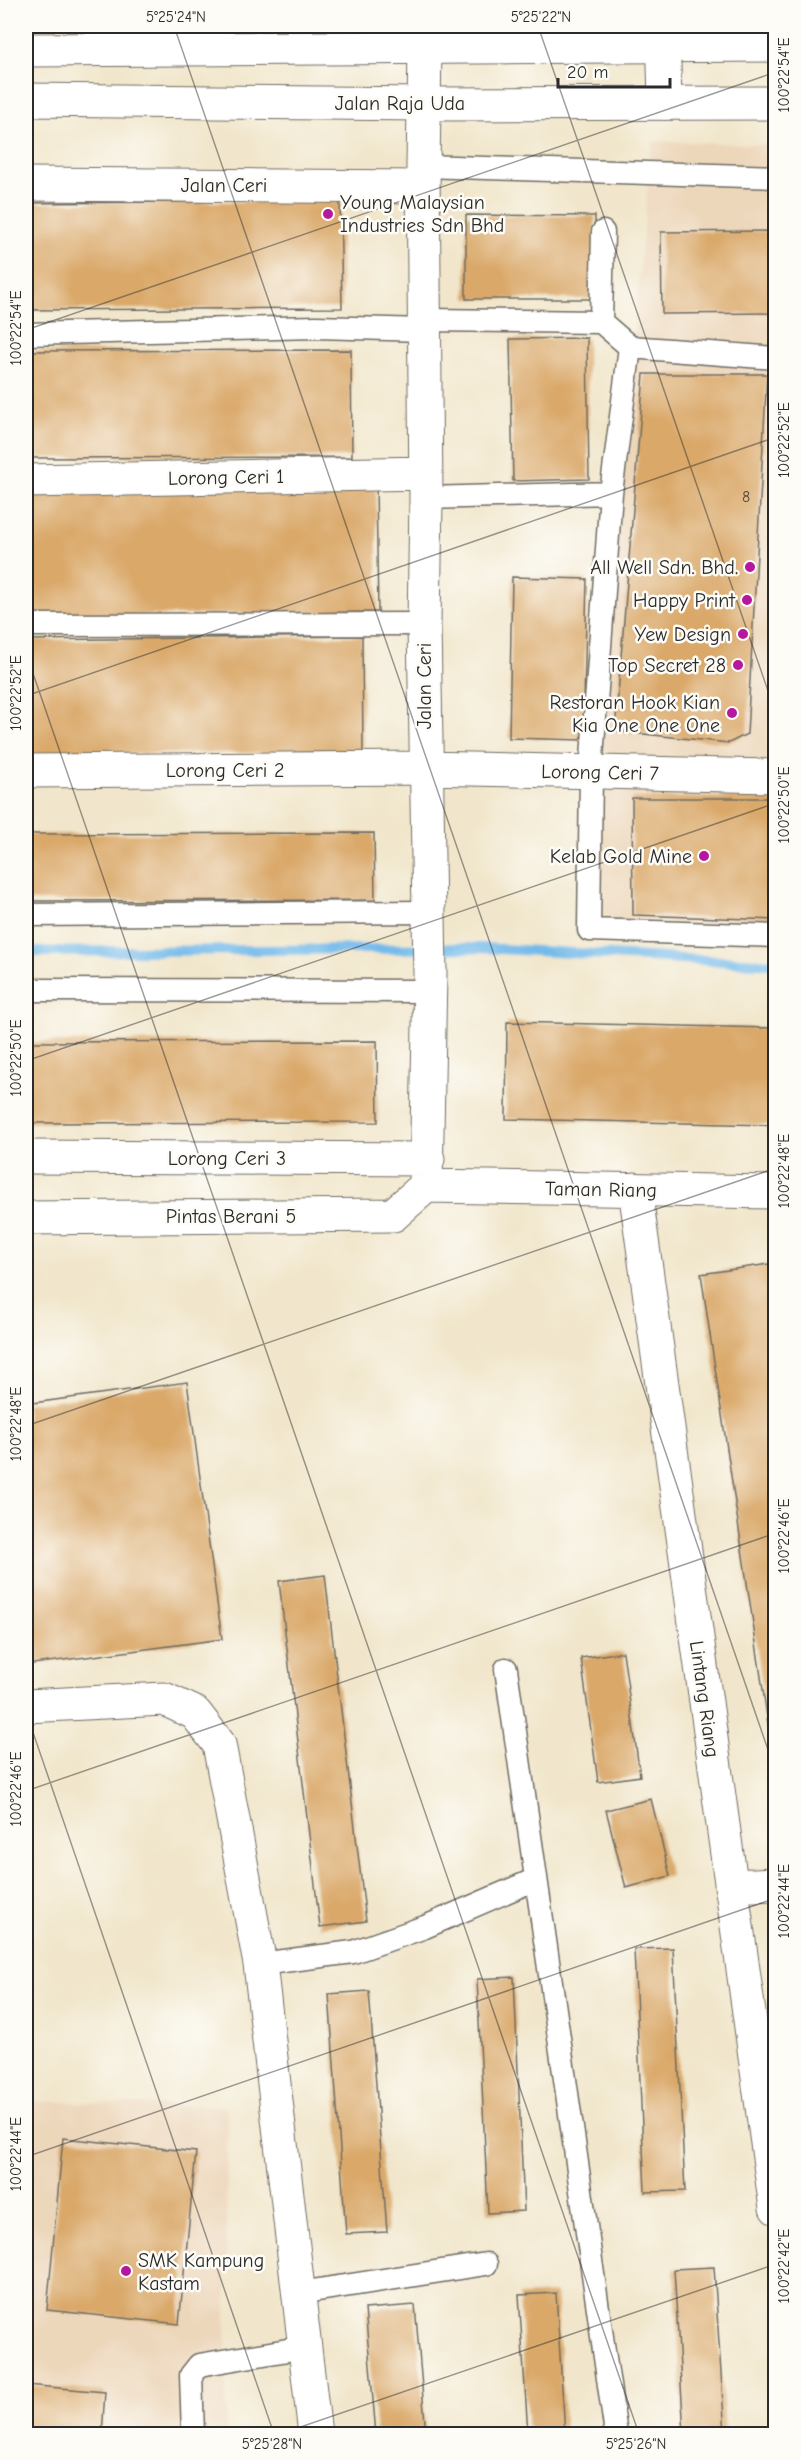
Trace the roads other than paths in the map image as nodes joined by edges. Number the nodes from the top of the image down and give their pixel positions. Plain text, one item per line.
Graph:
1 (664, 36) edge
2 (776, 45) edge
3 (425, 49) junction
4 (26, 50) edge
5 (26, 100) edge
6 (665, 103) junction
7 (776, 103) edge
8 (424, 104) junction
9 (423, 176) junction
10 (776, 177) edge
11 (26, 184) edge
12 (603, 232) dead end
13 (601, 322) junction
14 (424, 325) junction
15 (26, 334) edge
16 (630, 347) junction
17 (776, 358) edge
18 (26, 481) edge
19 (426, 485) junction
20 (611, 494) junction
21 (424, 624) junction
22 (26, 625) edge
23 (424, 768) junction
24 (26, 771) edge
25 (591, 772) junction
26 (776, 776) edge
27 (26, 915) edge
28 (428, 920) junction
29 (776, 936) edge
30 (430, 982) junction
31 (26, 990) edge
32 (26, 1156) edge
33 (427, 1172) junction
34 (635, 1190) junction
35 (776, 1192) edge
36 (26, 1218) edge
37 (506, 1668) dead end
38 (26, 1706) edge
39 (536, 1879) junction
40 (776, 1884) edge
41 (731, 1886) junction
42 (260, 1964) junction
43 (776, 2208) edge
44 (486, 2264) dead end
45 (299, 2293) junction
46 (305, 2347) junction
47 (193, 2434) edge
48 (315, 2434) edge
49 (616, 2434) edge

1 - 2 street
1 - 3 street
1 - 6 street
3 - 4 street
3 - 8 street, Jalan Ceri
5 - 8 street, Jalan Raja Uda
6 - 7 street, Jalan Raja Uda
6 - 8 street, Jalan Raja Uda
8 - 9 street, Jalan Ceri
9 - 10 lane
9 - 11 street, Jalan Ceri
9 - 14 street, Jalan Ceri
12 - 13 lane
13 - 14 lane
13 - 16 lane
14 - 15 lane
14 - 19 street, Jalan Ceri
16 - 17 lane
16 - 20 lane
18 - 19 street, Lorong Ceri 1
19 - 20 lane
19 - 21 street, Jalan Ceri
20 - 25 lane
21 - 22 lane
21 - 23 street, Jalan Ceri
23 - 24 street, Lorong Ceri 2
23 - 25 street, Lorong Ceri 7
23 - 28 street, Jalan Ceri
25 - 26 street, Lorong Ceri 7
25 - 29 lane
27 - 28 lane
28 - 30 street, Jalan Ceri
30 - 31 lane
30 - 33 street, Jalan Ceri
32 - 33 street, Lorong Ceri 3
33 - 34 street, Taman Riang
33 - 36 street, Pintas Berani 5
34 - 35 street, Taman Riang
34 - 41 street, Lintang Riang
37 - 39 lane
38 - 42 street
39 - 42 lane
39 - 49 lane
40 - 41 street
41 - 43 street, Lintang Riang
42 - 45 street
44 - 45 lane
45 - 46 street
46 - 47 lane
46 - 48 street

